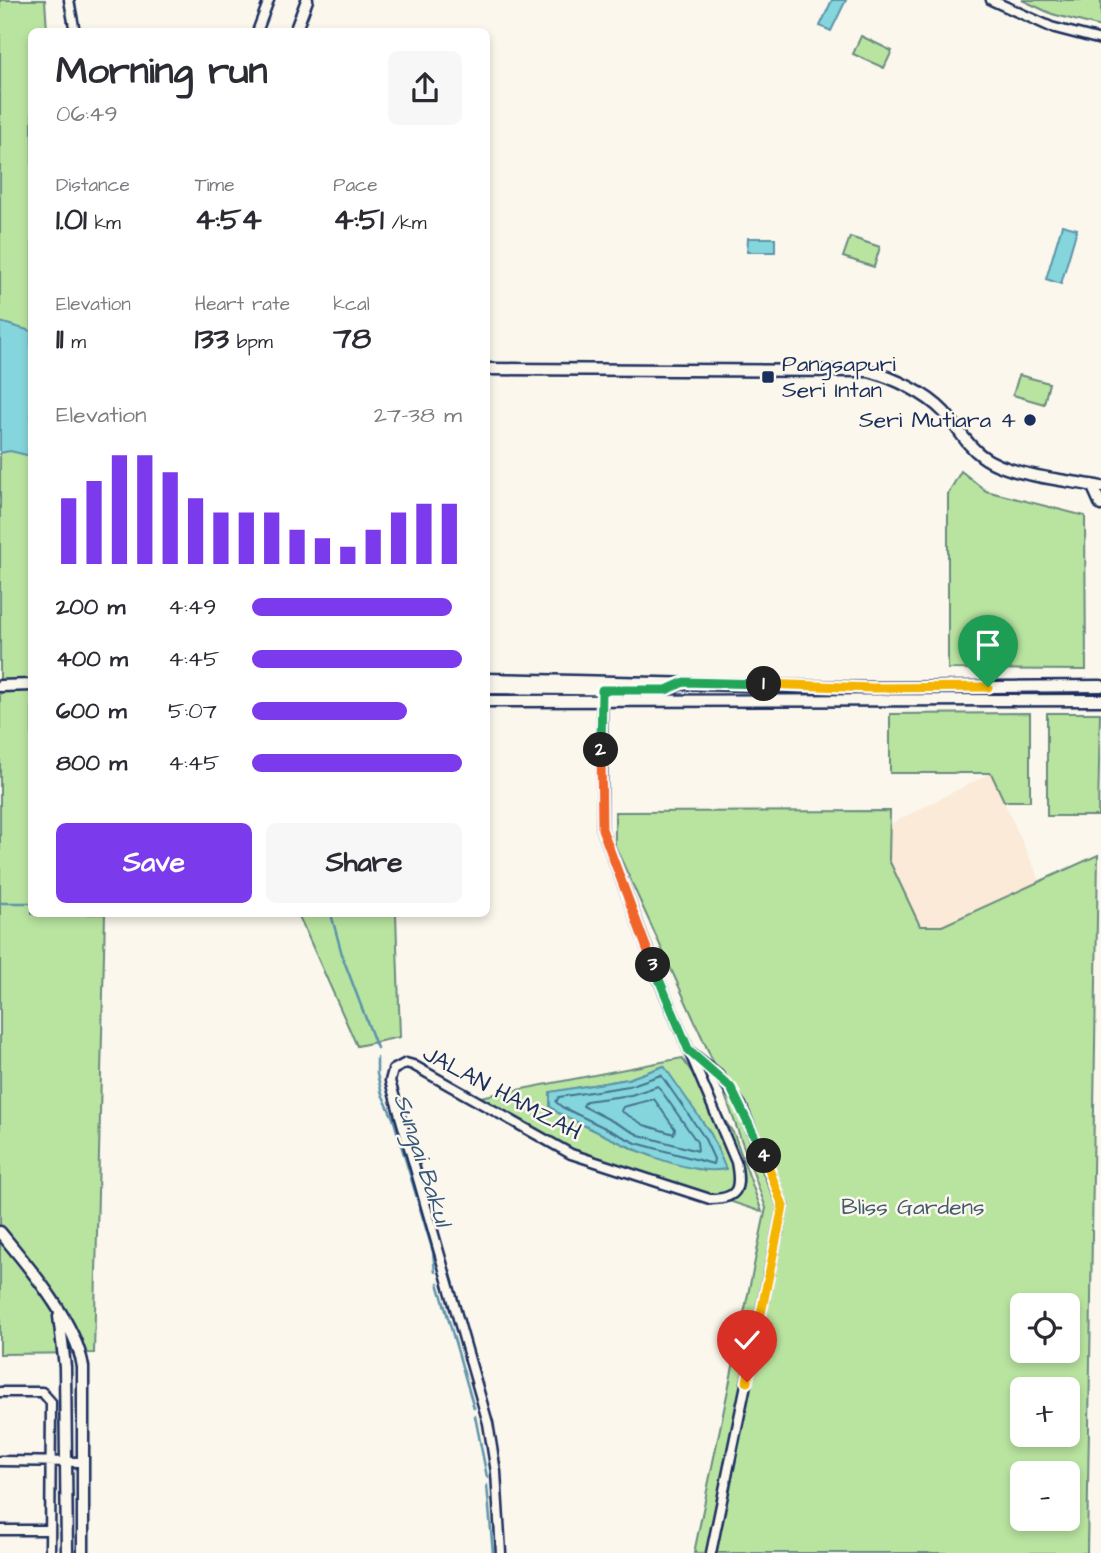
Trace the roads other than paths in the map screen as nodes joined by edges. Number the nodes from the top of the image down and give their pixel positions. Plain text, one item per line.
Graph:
1 (69, 0) edge
2 (269, 0) edge
3 (307, 0) edge
4 (990, 0) edge
5 (74, 28) edge
6 (258, 28) edge
7 (296, 28) edge
8 (1101, 40) edge
9 (490, 369) edge
10 (1098, 484) edge
11 (1101, 505) edge
12 (490, 680) edge
13 (684, 682) junction
14 (5, 686) edge
15 (1101, 686) edge
16 (28, 687) edge
17 (490, 688) edge
18 (602, 690) junction
19 (1101, 700) edge
20 (490, 701) edge
21 (602, 703) junction
22 (689, 1051) junction
23 (0, 1232) edge
24 (59, 1314) junction
25 (0, 1392) edge
26 (0, 1461) edge
27 (50, 1462) junction
28 (66, 1462) junction
29 (82, 1462) junction
30 (0, 1530) edge
31 (50, 1530) junction
32 (50, 1553) edge
33 (67, 1553) edge
34 (83, 1553) edge
35 (501, 1553) edge
36 (711, 1553) edge

1 - 5 street
2 - 6 street
3 - 7 street
4 - 8 street
9 - 10 street
10 - 11 street
12 - 13 street
13 - 15 street
13 - 18 street
14 - 16 street
17 - 18 street
18 - 21 street, JALAN HAMZAH
19 - 21 street
20 - 21 street
21 - 22 street, JALAN HAMZAH
22 - 35 street, JALAN HAMZAH
22 - 36 street
23 - 24 street
24 - 28 street
24 - 29 street
25 - 27 street
26 - 27 street
27 - 28 street
27 - 31 street
28 - 29 street
28 - 33 street
29 - 34 street
30 - 31 street
31 - 32 street

